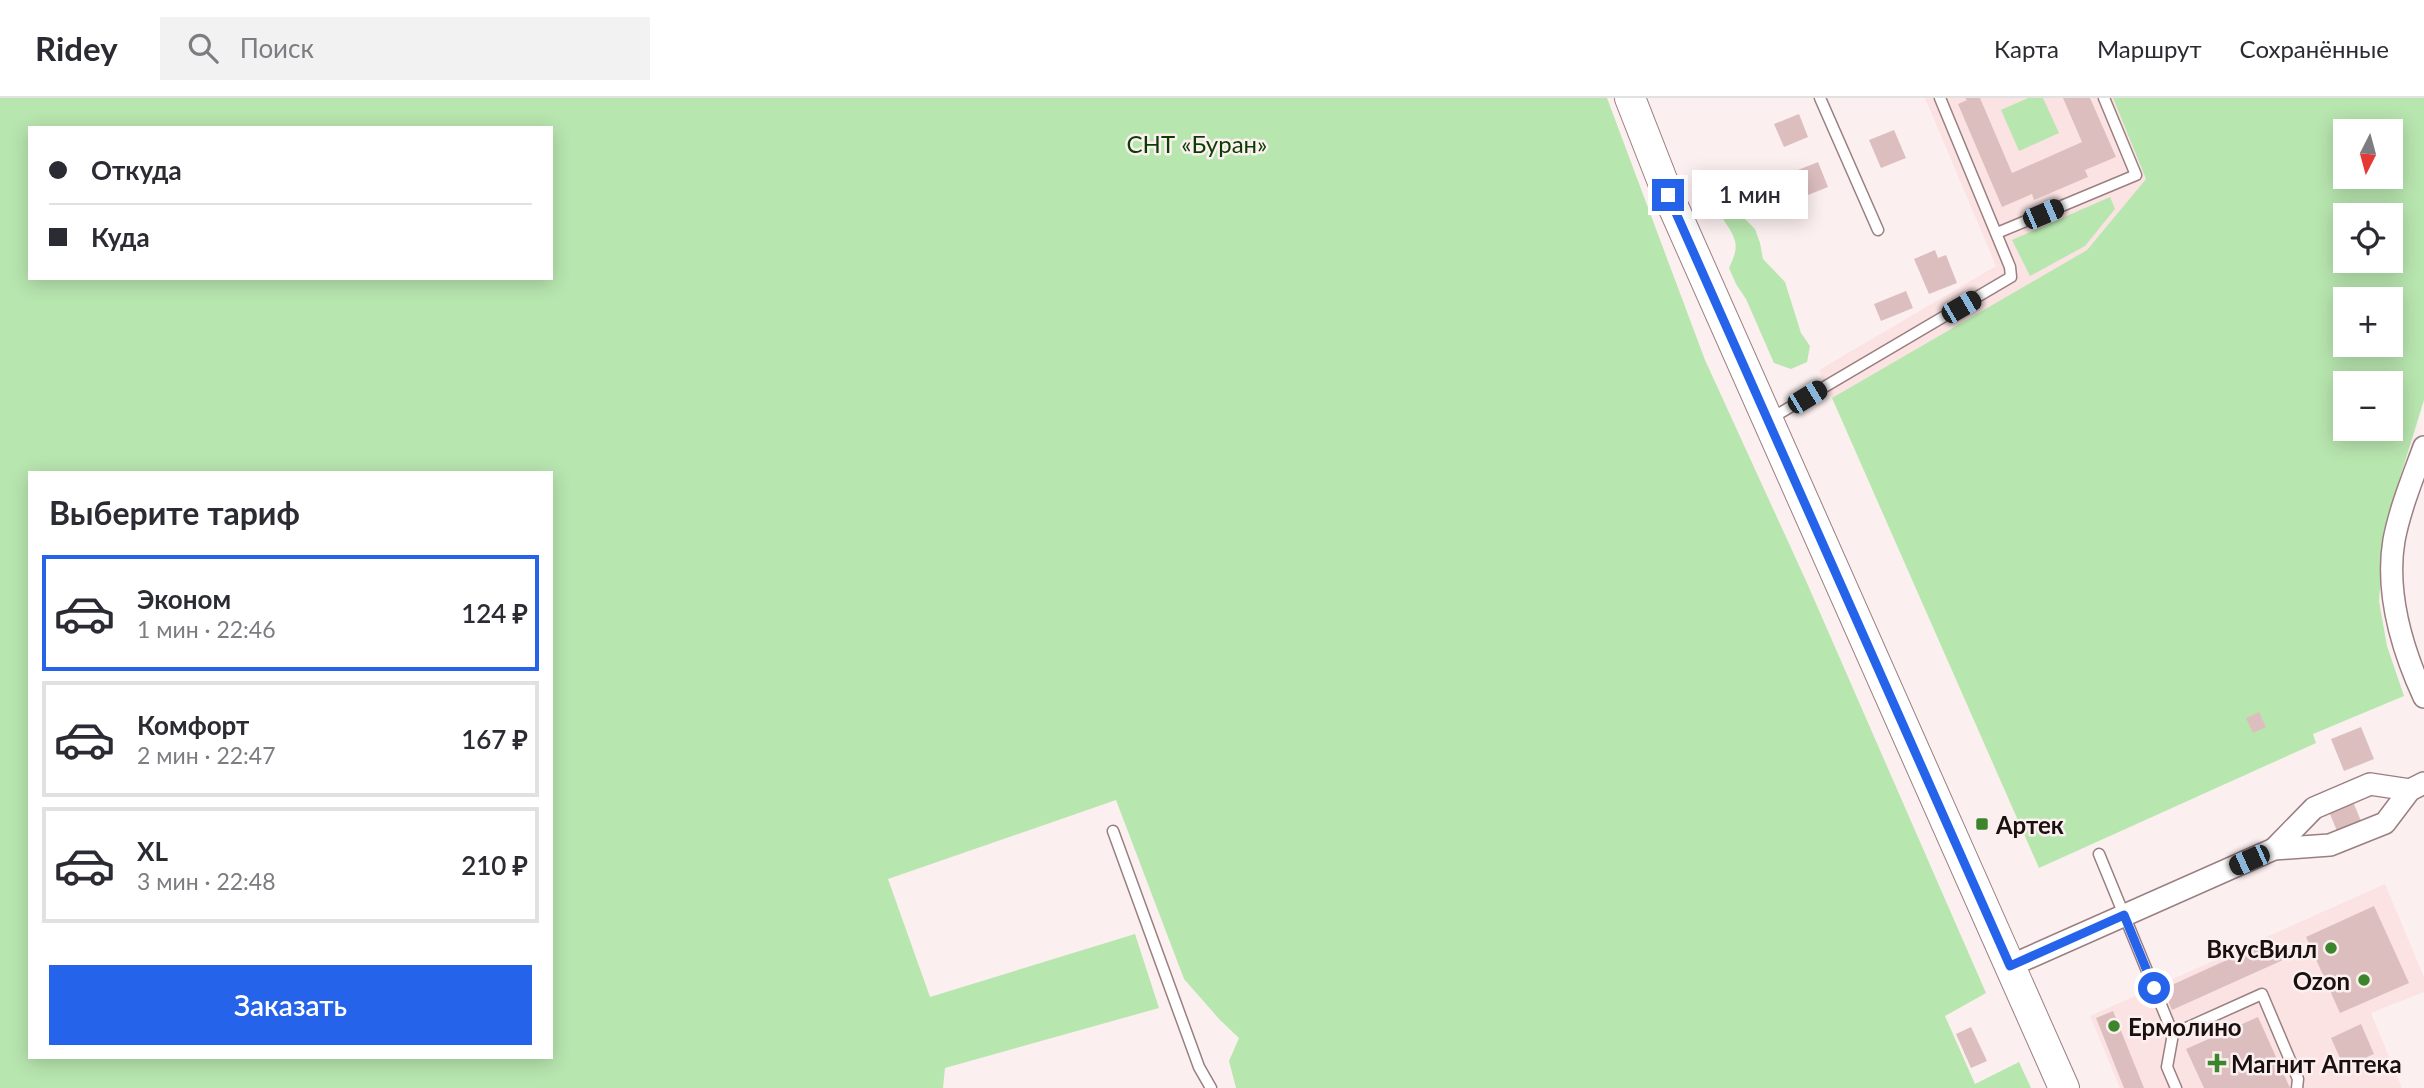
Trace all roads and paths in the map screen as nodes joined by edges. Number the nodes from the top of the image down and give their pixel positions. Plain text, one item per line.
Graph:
1 (1630, 98) edge
2 (1820, 98) edge
3 (1940, 98) edge
4 (2104, 98) edge
5 (1878, 230) dead end
6 (1997, 233) junction
7 (1768, 420) junction
8 (2424, 447) edge
9 (2424, 697) edge
10 (2417, 786) edge
11 (1113, 831) dead end
12 (2274, 849) junction
13 (2099, 854) dead end
14 (2124, 915) junction
15 (2010, 966) junction
16 (2173, 1034) junction
17 (1211, 1088) edge
18 (2064, 1088) edge
19 (2176, 1088) edge
20 (2297, 1088) edge

1 - 7 street
2 - 5 lane
3 - 6 lane
4 - 6 lane
6 - 7 lane
7 - 15 street
8 - 9 street
10 - 12 street
10 - 12 street
11 - 17 lane
12 - 14 street
13 - 14 lane
14 - 15 street
14 - 16 lane
15 - 18 street
16 - 19 lane
16 - 20 lane

